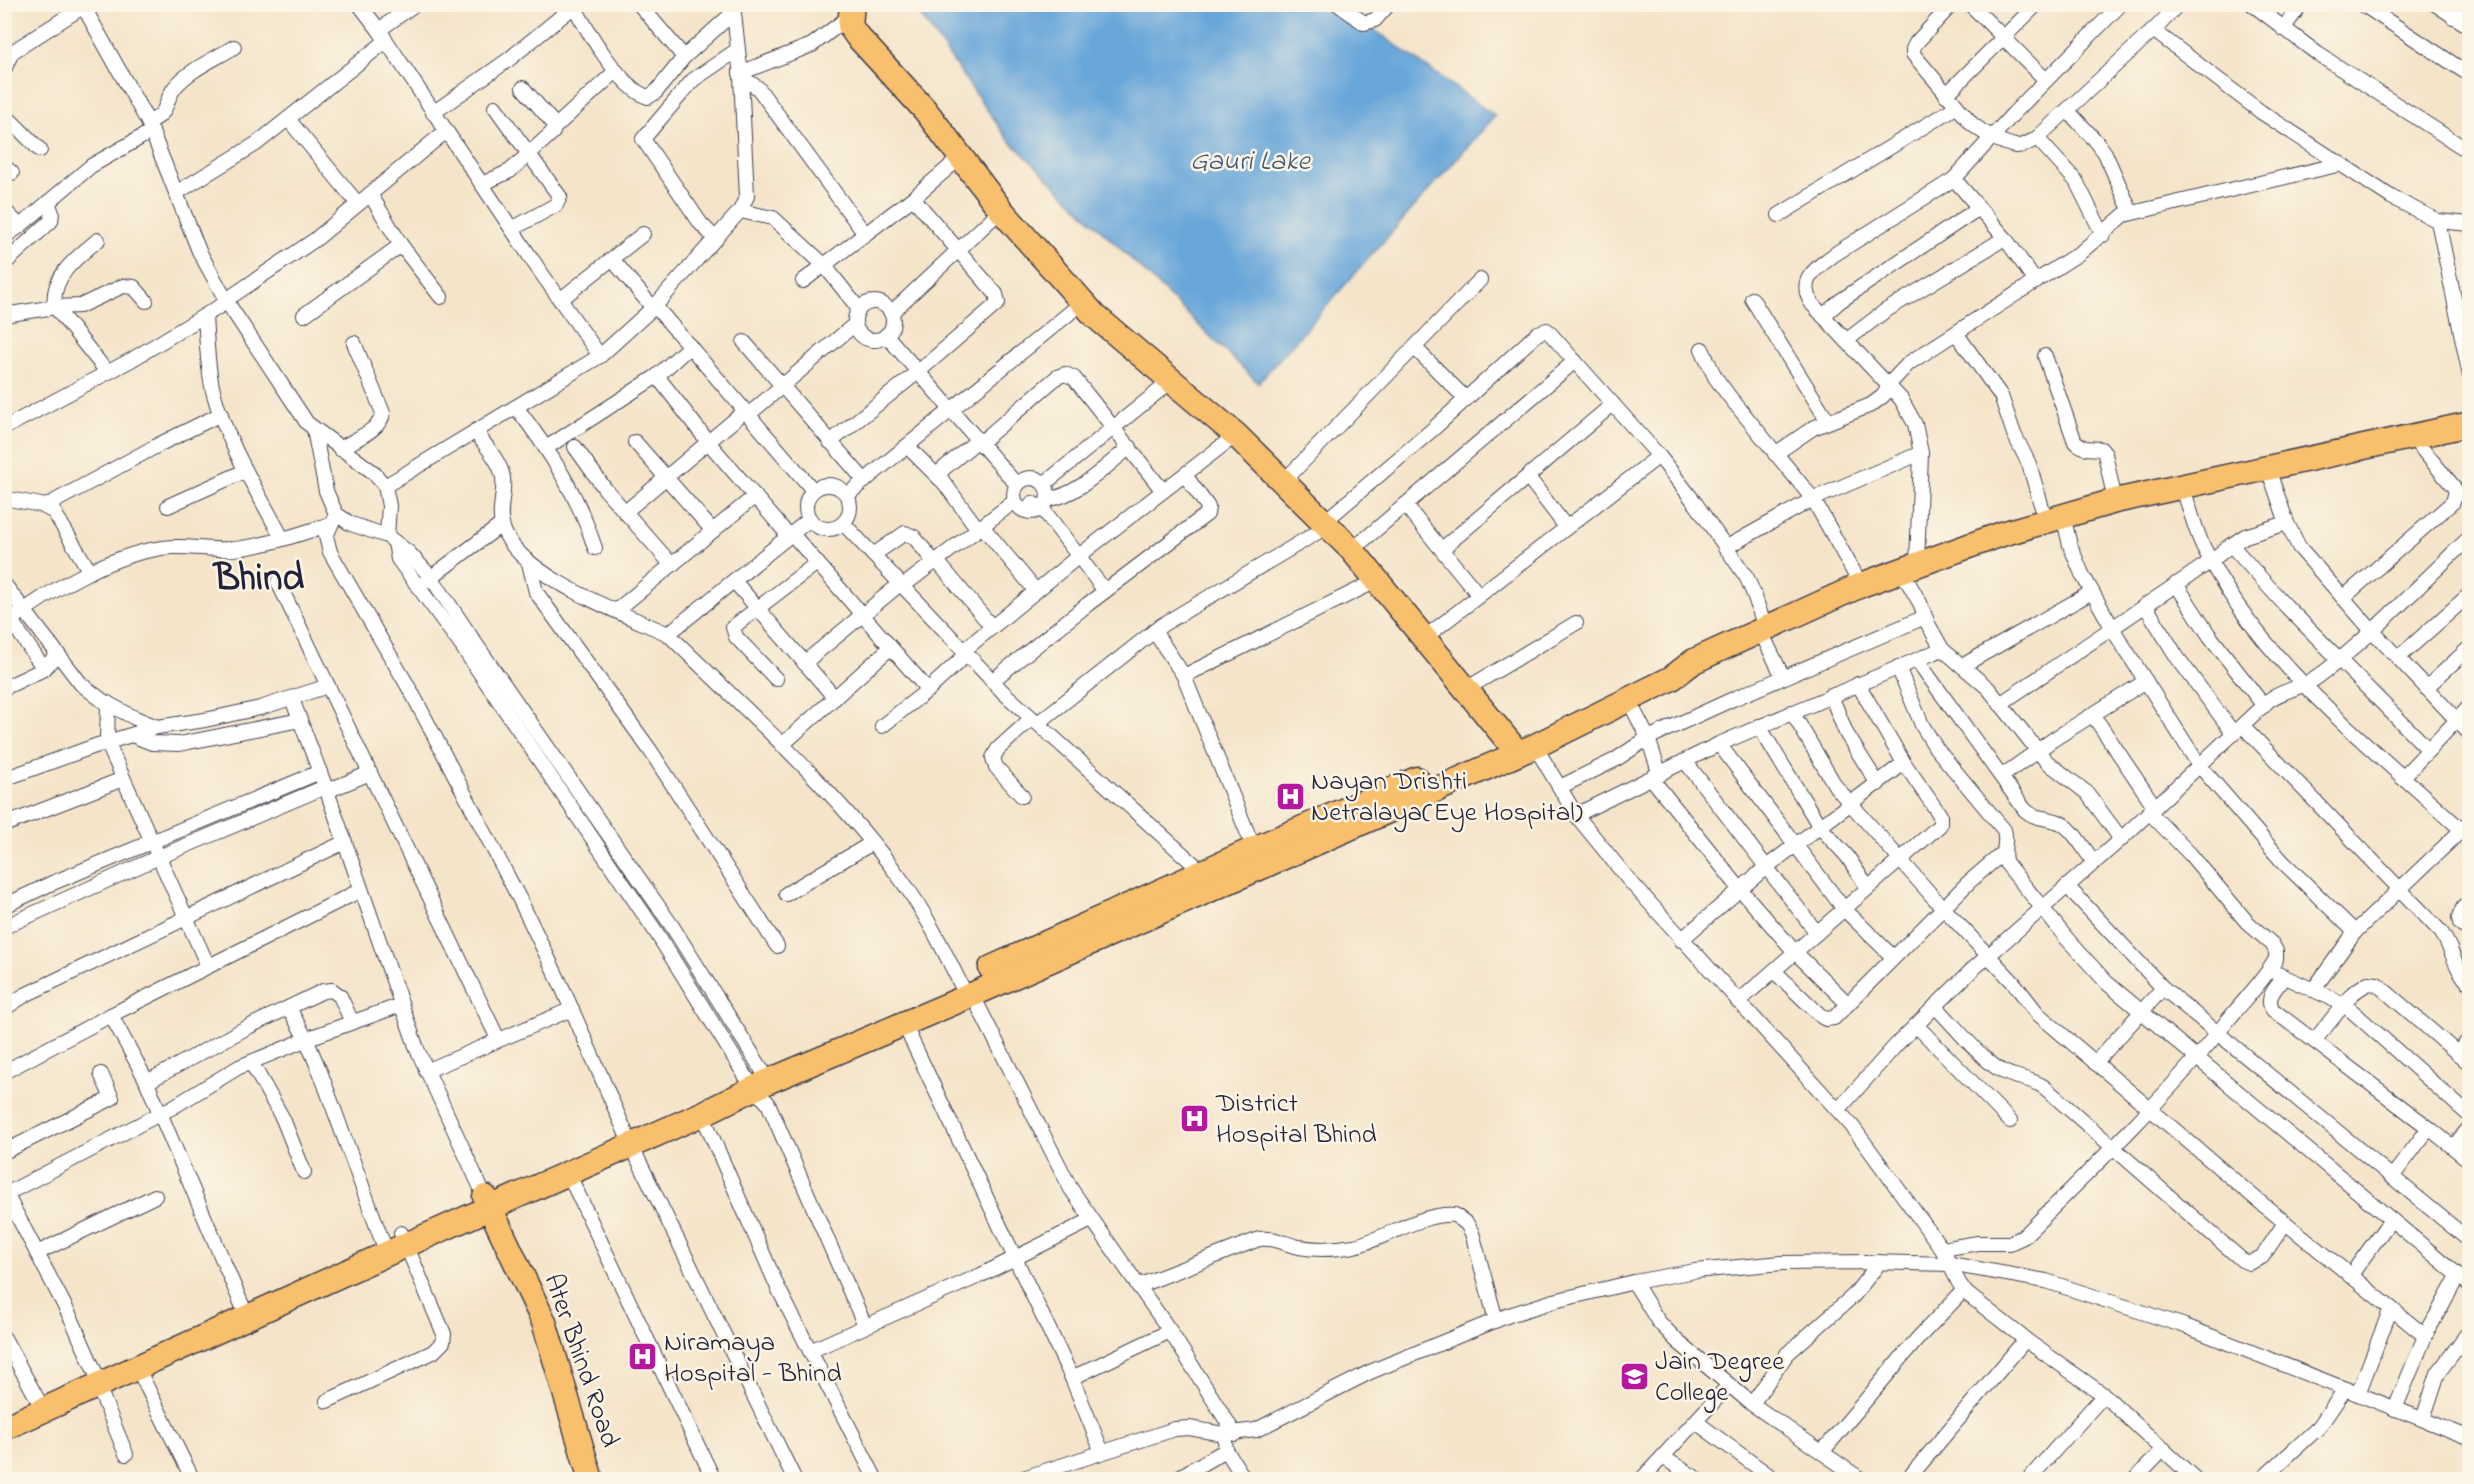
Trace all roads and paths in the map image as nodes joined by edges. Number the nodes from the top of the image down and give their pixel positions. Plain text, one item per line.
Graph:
1 (358, 4) edge
2 (415, 4) edge
3 (639, 4) edge
4 (1338, 4) edge
5 (1389, 4) edge
6 (1952, 4) edge
7 (1970, 4) edge
8 (2037, 4) edge
9 (2121, 4) edge
10 (2178, 4) edge
11 (2252, 4) edge
12 (2301, 4) edge
13 (2362, 4) edge
14 (2435, 4) edge
15 (2469, 4) edge
16 (573, 5) edge
17 (86, 6) edge
18 (733, 8) edge
19 (851, 11) edge
20 (2453, 17) junction
21 (2469, 27) edge
22 (2283, 29) junction
23 (2153, 30) junction
24 (383, 36) junction
25 (2004, 38) junction
26 (234, 47) dead end
27 (737, 50) junction
28 (684, 57) junction
29 (4, 70) edge
30 (616, 72) junction
31 (740, 75) junction
32 (2469, 75) edge
33 (2046, 80) junction
34 (523, 88) dead end
35 (1946, 95) junction
36 (1956, 107) junction
37 (495, 108) dead end
38 (2067, 110) junction
39 (433, 113) junction
40 (4, 114) edge
41 (288, 119) junction
42 (150, 127) junction
43 (554, 128) junction
44 (446, 131) junction
45 (1992, 136) junction
46 (2037, 138) junction
47 (40, 150) dead end
48 (2469, 152) edge
49 (529, 154) junction
50 (961, 157) junction
51 (2341, 164) junction
52 (1954, 179) junction
53 (482, 184) junction
54 (176, 193) junction
55 (370, 194) junction
56 (913, 198) junction
57 (48, 202) junction
58 (358, 204) junction
59 (1979, 208) junction
60 (4, 210) edge
61 (1001, 210) junction
62 (740, 211) junction
63 (2131, 212) junction
64 (1779, 215) dead end
65 (2438, 221) junction
66 (2469, 224) edge
67 (20, 226) junction
68 (512, 229) junction
69 (644, 234) dead end
70 (865, 234) junction
71 (2103, 235) junction
72 (4, 237) edge
73 (2005, 238) junction
74 (716, 239) junction
75 (98, 240) dead end
76 (401, 245) junction
77 (958, 250) junction
78 (612, 259) junction
79 (4, 264) edge
80 (824, 265) junction
81 (1480, 280) dead end
82 (803, 281) dead end
83 (2036, 282) junction
84 (441, 297) dead end
85 (1752, 299) dead end
86 (560, 300) junction
87 (146, 301) dead end
88 (226, 301) junction
89 (1083, 302) junction
90 (56, 307) junction
91 (654, 307) junction
92 (859, 309) junction
93 (891, 313) junction
94 (4, 315) edge
95 (304, 315) dead end
96 (205, 316) junction
97 (1823, 316) junction
98 (855, 324) junction
99 (1956, 333) junction
100 (886, 335) junction
101 (1846, 340) junction
102 (744, 342) dead end
103 (354, 343) dead end
104 (690, 346) junction
105 (1415, 348) junction
106 (1702, 349) dead end
107 (600, 356) junction
108 (2045, 356) dead end
109 (1575, 361) junction
110 (107, 372) junction
111 (918, 372) junction
112 (657, 376) junction
113 (2469, 376) edge
114 (1171, 381) junction
115 (781, 386) junction
116 (1889, 386) junction
117 (1466, 399) junction
118 (1613, 404) junction
119 (516, 407) junction
120 (951, 410) junction
121 (747, 413) junction
122 (221, 414) junction
123 (1828, 421) junction
124 (2469, 424) edge
125 (1113, 427) junction
126 (4, 428) edge
127 (314, 430) junction
128 (475, 431) junction
129 (1236, 435) junction
130 (2412, 437) junction
131 (979, 441) junction
132 (635, 442) dead end
133 (830, 442) junction
134 (709, 443) junction
135 (906, 446) junction
136 (575, 447) dead end
137 (1130, 447) junction
138 (340, 448) junction
139 (546, 448) junction
140 (1921, 453) junction
141 (1775, 454) junction
142 (1659, 456) junction
143 (2268, 469) junction
144 (245, 471) junction
145 (1185, 475) junction
146 (1528, 477) junction
147 (667, 478) junction
148 (940, 479) junction
149 (864, 481) junction
150 (1284, 481) junction
151 (1044, 484) junction
152 (385, 486) junction
153 (2183, 488) junction
154 (813, 490) junction
155 (1163, 491) junction
156 (847, 495) junction
157 (755, 496) junction
158 (1027, 497) junction
159 (4, 498) edge
160 (1813, 499) junction
161 (2115, 501) junction
162 (1405, 505) junction
163 (46, 506) junction
164 (168, 506) dead end
165 (625, 512) junction
166 (2055, 518) junction
167 (334, 519) junction
168 (810, 519) junction
169 (843, 523) junction
170 (2287, 523) junction
171 (1326, 524) junction
172 (501, 525) junction
173 (1566, 527) junction
174 (980, 528) junction
175 (713, 531) junction
176 (790, 535) junction
177 (2469, 537) edge
178 (282, 538) junction
179 (391, 539) junction
180 (2231, 545) junction
181 (595, 548) dead end
182 (1725, 548) junction
183 (1442, 549) junction
184 (1352, 550) junction
185 (873, 555) junction
186 (1080, 555) junction
187 (935, 561) junction
188 (2211, 561) junction
189 (529, 562) junction
190 (818, 563) junction
191 (672, 565) junction
192 (1909, 567) junction
193 (90, 572) junction
194 (431, 577) junction
195 (1378, 580) junction
196 (734, 581) junction
197 (278, 582) dead end
198 (4, 584) edge
199 (2176, 584) junction
200 (902, 585) junction
201 (1861, 585) junction
202 (419, 586) junction
203 (1036, 591) junction
204 (1105, 591) junction
205 (2092, 592) junction
206 (1478, 594) junction
207 (2469, 594) edge
208 (2343, 598) junction
209 (2145, 605) junction
210 (757, 607) junction
211 (617, 610) junction
212 (14, 615) edge
213 (862, 615) junction
214 (1926, 617) junction
215 (1576, 623) dead end
216 (992, 627) junction
217 (2112, 628) junction
218 (1762, 629) junction
219 (1154, 631) junction
220 (2372, 631) junction
221 (668, 634) junction
222 (1423, 639) junction
223 (2469, 647) edge
224 (890, 648) junction
225 (1942, 649) junction
226 (965, 652) junction
227 (2398, 658) junction
228 (1917, 660) junction
229 (2339, 660) junction
230 (51, 661) junction
231 (1694, 661) junction
232 (804, 663) junction
233 (1962, 666) junction
234 (1898, 667) junction
235 (1184, 676) junction
236 (1783, 677) junction
237 (776, 679) dead end
238 (992, 681) junction
239 (2146, 681) junction
240 (1858, 684) junction
241 (2306, 685) junction
242 (4, 688) edge
243 (2426, 688) junction
244 (1466, 689) junction
245 (928, 690) junction
246 (331, 693) junction
247 (1831, 695) junction
248 (835, 698) junction
249 (1628, 699) junction
250 (108, 703) junction
251 (2000, 704) junction
252 (2264, 706) junction
253 (2469, 706) edge
254 (296, 710) junction
255 (1792, 712) junction
256 (2093, 715) junction
257 (2456, 720) junction
258 (1035, 721) junction
259 (239, 722) junction
260 (882, 726) dead end
261 (1759, 726) junction
262 (2238, 730) junction
263 (144, 731) junction
264 (2469, 734) edge
265 (1648, 738) junction
266 (107, 742) junction
267 (1719, 744) junction
268 (782, 745) junction
269 (1520, 746) junction
270 (2428, 750) junction
271 (2036, 751) junction
272 (1685, 762) junction
273 (1904, 763) junction
274 (2199, 765) junction
275 (320, 772) junction
276 (370, 773) junction
277 (2002, 776) junction
278 (1656, 777) junction
279 (2402, 778) junction
280 (4, 779) edge
281 (123, 779) junction
282 (1878, 784) junction
283 (1560, 787) junction
284 (326, 789) junction
285 (1023, 796) dead end
286 (1852, 804) junction
287 (2152, 809) junction
288 (1576, 815) junction
289 (4, 825) edge
290 (1820, 827) junction
291 (2467, 830) edge
292 (2121, 839) junction
293 (152, 842) junction
294 (345, 842) junction
295 (872, 843) junction
296 (1794, 846) junction
297 (1254, 849) junction
298 (2004, 852) junction
299 (159, 857) junction
300 (1900, 860) junction
301 (2094, 862) junction
302 (1765, 868) junction
303 (1210, 879) junction
304 (2067, 886) junction
305 (1868, 888) junction
306 (1740, 889) junction
307 (361, 890) junction
308 (2398, 890) junction
309 (786, 894) dead end
310 (2469, 901) edge
311 (4, 906) edge
312 (1844, 909) junction
313 (1944, 909) junction
314 (2042, 909) junction
315 (185, 919) junction
316 (4, 927) edge
317 (2469, 931) edge
318 (2355, 932) junction
319 (1816, 933) junction
320 (1681, 940) junction
321 (777, 946) dead end
322 (1795, 952) junction
323 (1988, 956) junction
324 (1893, 957) junction
325 (208, 966) junction
326 (2268, 970) junction
327 (1774, 971) junction
328 (2284, 977) junction
329 (2469, 984) edge
330 (2163, 988) junction
331 (2313, 990) junction
332 (966, 991) junction
333 (1738, 1002) junction
334 (1848, 1004) junction
335 (400, 1005) junction
336 (2343, 1005) junction
337 (1935, 1006) junction
338 (289, 1008) junction
339 (572, 1010) junction
340 (4, 1011) edge
341 (2142, 1011) junction
342 (111, 1015) junction
343 (352, 1022) junction
344 (904, 1024) junction
345 (1916, 1025) junction
346 (2218, 1032) junction
347 (306, 1039) junction
348 (498, 1039) junction
349 (2469, 1039) edge
350 (2314, 1041) junction
351 (2457, 1053) junction
352 (2196, 1059) junction
353 (251, 1062) junction
354 (2095, 1063) junction
355 (2469, 1064) edge
356 (426, 1071) junction
357 (4, 1072) edge
358 (101, 1074) dead end
359 (147, 1082) junction
360 (759, 1084) junction
361 (1839, 1109) junction
362 (2150, 1110) junction
363 (160, 1114) junction
364 (702, 1114) junction
365 (2469, 1116) edge
366 (2010, 1121) dead end
367 (2428, 1128) junction
368 (2469, 1128) edge
369 (629, 1139) junction
370 (2114, 1148) junction
371 (2452, 1148) junction
372 (4, 1152) edge
373 (2469, 1161) edge
374 (304, 1172) dead end
375 (568, 1173) junction
376 (2392, 1177) junction
377 (5, 1193) edge
378 (155, 1196) dead end
379 (488, 1203) junction
380 (1091, 1220) junction
381 (2390, 1221) junction
382 (2285, 1223) junction
383 (2469, 1241) edge
384 (394, 1243) junction
385 (1942, 1249) junction
386 (37, 1253) junction
387 (1015, 1258) junction
388 (1880, 1262) junction
389 (1950, 1264) junction
390 (2350, 1276) junction
391 (2458, 1276) junction
392 (1634, 1281) junction
393 (2469, 1285) edge
394 (1138, 1286) junction
395 (1964, 1290) junction
396 (242, 1305) junction
397 (2391, 1308) junction
398 (1496, 1320) junction
399 (865, 1326) junction
400 (2469, 1330) edge
401 (1170, 1331) junction
402 (2426, 1336) junction
403 (4, 1338) edge
404 (2025, 1340) junction
405 (810, 1351) junction
406 (135, 1362) junction
407 (1072, 1378) junction
408 (97, 1380) junction
409 (1729, 1385) junction
410 (2352, 1391) junction
411 (2104, 1395) junction
412 (38, 1400) junction
413 (327, 1401) dead end
414 (1752, 1404) junction
415 (2396, 1409) junction
416 (4, 1415) edge
417 (2423, 1419) junction
418 (1696, 1422) junction
419 (4, 1428) edge
420 (1229, 1434) junction
421 (2469, 1438) edge
422 (2164, 1449) junction
423 (1226, 1450) junction
424 (1102, 1452) junction
425 (1822, 1452) junction
426 (126, 1454) dead end
427 (1664, 1458) junction
428 (193, 1479) edge
429 (591, 1479) edge
430 (714, 1479) edge
431 (795, 1479) edge
432 (876, 1479) edge
433 (1017, 1479) edge
434 (1174, 1479) edge
435 (1245, 1479) edge
436 (1641, 1479) edge
437 (1699, 1479) edge
438 (1775, 1479) edge
439 (1862, 1479) edge
440 (1907, 1479) edge
441 (2028, 1479) edge
442 (2134, 1479) edge
443 (2196, 1479) edge
444 (2261, 1479) edge

1 - 24 street
2 - 24 street
3 - 28 street
4 - 5 street
6 - 35 street
7 - 25 street
8 - 25 street
9 - 33 street
10 - 23 street
11 - 22 street
12 - 22 street
13 - 32 street
14 - 20 street
15 - 20 street
16 - 30 street
16 - 39 street
17 - 29 street
17 - 42 street
18 - 27 street
18 - 28 street
19 - 31 street
19 - 50 highway
20 - 21 street
22 - 48 street
23 - 38 street
23 - 51 street
24 - 39 street
24 - 41 street
25 - 33 street
25 - 35 street
26 - 42 street
27 - 31 street
27 - 74 street
28 - 30 street
30 - 43 street
31 - 62 street
31 - 70 street
33 - 45 street
34 - 43 street
35 - 36 street
36 - 45 street
36 - 64 street
37 - 49 street
38 - 46 street
38 - 63 street
39 - 44 street
40 - 47 street
41 - 54 street
41 - 58 street
42 - 54 street
42 - 57 street
43 - 49 street
44 - 53 street
44 - 55 street
45 - 46 street
45 - 52 street
46 - 71 street
49 - 53 street
49 - 68 street
50 - 56 street
50 - 61 highway
51 - 63 street
51 - 65 street
52 - 59 street
52 - 97 street
53 - 68 street
54 - 88 street
55 - 58 street
55 - 76 street
56 - 70 street
56 - 77 street
57 - 67 street
57 - 79 street
58 - 88 street
59 - 73 street
59 - 97 street
60 - 67 street
61 - 77 street
61 - 89 highway
62 - 74 street
62 - 80 street
63 - 71 street
65 - 66 street
65 - 113 street
67 - 72 street
68 - 86 street
69 - 78 street
70 - 80 street
71 - 83 street
73 - 83 street
73 - 101 street
74 - 91 street
75 - 90 street
76 - 84 street
76 - 95 street
77 - 93 street
77 - 111 street
78 - 86 street
78 - 91 street
80 - 82 street
80 - 92 street
81 - 105 street
83 - 99 street
85 - 123 street
86 - 107 street
87 - 90 street
88 - 96 street
88 - 127 street
89 - 114 highway
89 - 120 street
90 - 94 street
90 - 110 street
91 - 104 street
91 - 107 street
92 - 93 street
92 - 98 street
93 - 100 street
96 - 110 street
96 - 122 street
97 - 101 street
98 - 100 street
98 - 115 street
99 - 116 street
99 - 166 street
100 - 111 street
101 - 116 street
102 - 115 street
103 - 138 street
104 - 112 street
104 - 121 street
105 - 117 street
105 - 150 street
106 - 141 street
107 - 119 street
108 - 161 street
109 - 117 street
109 - 118 street
109 - 162 street
110 - 126 street
111 - 120 street
111 - 133 street
112 - 134 street
112 - 139 street
114 - 125 street
114 - 129 highway
115 - 121 street
115 - 133 street
116 - 123 street
116 - 140 street
117 - 171 street
118 - 142 street
118 - 146 street
119 - 128 street
119 - 139 street
120 - 131 street
120 - 135 street
121 - 134 street
121 - 154 street
122 - 144 street
122 - 163 street
123 - 141 street
124 - 130 highway
125 - 131 street
125 - 137 street
125 - 151 street
127 - 138 street
127 - 167 street
128 - 152 street
128 - 172 street
129 - 145 street
129 - 150 highway
130 - 143 highway
130 - 208 street
131 - 148 street
131 - 158 street
132 - 147 street
133 - 149 street
134 - 147 street
134 - 157 street
135 - 148 street
135 - 149 street
136 - 165 street
137 - 155 street
137 - 158 street
138 - 152 street
139 - 181 street
140 - 160 street
140 - 192 street
141 - 160 street
142 - 173 street
142 - 182 street
143 - 153 highway
143 - 170 street
144 - 164 street
144 - 178 street
145 - 155 street
145 - 204 street
146 - 173 street
146 - 183 street
147 - 165 street
147 - 175 street
148 - 174 street
149 - 156 street
150 - 171 highway
151 - 158 street
151 - 158 street
152 - 179 street
153 - 161 highway
153 - 188 street
154 - 156 street
154 - 168 street
155 - 186 street
156 - 169 street
157 - 175 street
157 - 176 street
158 - 174 street
158 - 186 street
159 - 163 street
160 - 182 street
160 - 201 street
161 - 166 highway
162 - 183 street
162 - 184 street
163 - 193 street
165 - 191 street
166 - 192 highway
166 - 205 street
167 - 178 street
167 - 179 street
167 - 339 street
168 - 169 street
168 - 176 street
169 - 185 street
170 - 180 street
170 - 208 street
171 - 184 highway
171 - 219 street
172 - 189 street
172 - 194 street
173 - 206 street
174 - 187 street
174 - 203 street
175 - 191 street
176 - 190 street
176 - 196 street
177 - 220 street
178 - 193 street
179 - 194 street
179 - 202 street
180 - 188 street
180 - 229 street
182 - 218 street
183 - 206 street
184 - 195 highway
185 - 187 street
185 - 200 street
186 - 203 street
186 - 204 street
187 - 200 street
187 - 216 street
188 - 199 street
188 - 241 street
189 - 211 street
189 - 321 street
190 - 210 street
190 - 213 street
191 - 211 street
192 - 201 highway
192 - 214 street
193 - 212 street
194 - 202 street
194 - 360 street
195 - 222 highway
195 - 235 street
196 - 210 street
196 - 221 street
197 - 246 street
198 - 212 street
199 - 209 street
199 - 252 street
200 - 213 street
200 - 226 street
201 - 218 highway
202 - 360 street
203 - 216 street
204 - 238 street
205 - 217 street
205 - 233 street
206 - 222 street
207 - 227 street
208 - 220 street
209 - 217 street
209 - 262 street
210 - 232 street
210 - 237 street
211 - 221 street
212 - 230 street
212 - 230 street
213 - 224 street
213 - 232 street
214 - 225 street
214 - 236 street
215 - 244 street
216 - 226 street
217 - 239 street
217 - 251 street
218 - 231 highway
218 - 236 street
219 - 235 street
219 - 258 street
220 - 227 street
220 - 229 street
221 - 268 street
222 - 244 highway
223 - 243 street
224 - 245 street
224 - 248 street
225 - 228 street
225 - 233 street
226 - 238 street
226 - 245 street
227 - 243 street
228 - 234 street
228 - 277 street
229 - 241 street
229 - 270 street
230 - 242 street
230 - 250 street
231 - 249 highway
231 - 269 highway
232 - 248 street
233 - 251 street
234 - 240 street
234 - 298 street
235 - 297 street
236 - 265 street
238 - 258 street
239 - 256 street
239 - 274 street
240 - 247 street
240 - 273 street
241 - 252 street
241 - 279 street
243 - 257 street
244 - 269 highway
245 - 260 street
246 - 254 street
246 - 276 street
247 - 255 street
247 - 282 street
248 - 268 street
249 - 265 street
249 - 269 highway
250 - 263 street
250 - 266 street
251 - 271 street
252 - 262 street
253 - 257 street
254 - 259 street
254 - 259 street
254 - 275 street
255 - 261 street
255 - 286 street
256 - 271 street
256 - 287 street
257 - 264 street
257 - 270 street
258 - 285 street
258 - 303 street
259 - 263 street
259 - 263 street
261 - 267 street
261 - 290 street
262 - 274 street
262 - 308 street
263 - 266 street
265 - 278 street
265 - 283 street
266 - 280 street
266 - 281 street
267 - 272 street
267 - 296 street
268 - 295 street
269 - 283 street
269 - 297 highway
269 - 303 highway
270 - 279 street
271 - 277 street
271 - 292 street
272 - 278 street
272 - 302 street
273 - 282 street
273 - 300 street
274 - 287 street
274 - 318 street
275 - 284 street
275 - 293 street
276 - 284 street
276 - 348 street
277 - 301 street
278 - 288 street
278 - 306 street
279 - 291 street
281 - 289 street
281 - 293 street
282 - 286 street
283 - 288 street
284 - 294 street
284 - 299 street
286 - 290 street
286 - 300 street
287 - 292 street
287 - 326 street
288 - 320 street
290 - 296 street
290 - 305 street
291 - 308 street
292 - 301 street
293 - 299 street
293 - 311 street
294 - 307 street
294 - 315 street
295 - 309 street
295 - 332 street
296 - 302 street
296 - 312 street
297 - 303 highway
298 - 313 street
298 - 314 street
299 - 315 street
299 - 316 street
300 - 305 street
300 - 313 street
301 - 304 street
302 - 306 street
302 - 319 street
303 - 332 highway
304 - 314 street
304 - 330 street
305 - 312 street
306 - 320 street
306 - 322 street
307 - 325 street
307 - 335 street
308 - 318 street
308 - 329 street
310 - 317 street
312 - 319 street
312 - 324 street
313 - 323 street
313 - 324 street
314 - 323 street
314 - 341 street
315 - 325 street
315 - 340 street
318 - 331 street
319 - 322 street
320 - 333 street
322 - 327 street
322 - 334 street
323 - 337 street
323 - 354 street
324 - 334 street
325 - 342 street
326 - 328 street
326 - 346 street
327 - 333 street
327 - 334 street
328 - 331 street
328 - 350 street
330 - 341 street
330 - 346 street
331 - 336 street
332 - 344 highway
332 - 360 highway
332 - 380 street
333 - 361 street
335 - 343 street
335 - 356 street
336 - 350 street
336 - 351 street
336 - 365 street
337 - 345 street
337 - 370 street
338 - 343 street
338 - 347 street
338 - 359 street
339 - 348 street
339 - 369 street
341 - 352 street
341 - 354 street
342 - 357 street
342 - 359 street
343 - 347 street
344 - 360 highway
344 - 387 street
345 - 361 street
345 - 366 street
346 - 352 street
346 - 376 street
347 - 353 street
347 - 384 street
348 - 356 street
349 - 351 street
350 - 367 street
351 - 355 street
352 - 362 street
352 - 381 street
353 - 363 street
353 - 374 street
354 - 362 street
356 - 379 street
358 - 372 street
359 - 363 street
360 - 364 highway
360 - 369 highway
360 - 399 street
361 - 385 street
362 - 370 street
362 - 382 street
363 - 377 street
363 - 396 street
364 - 369 highway
364 - 405 street
367 - 371 street
367 - 376 street
368 - 371 street
369 - 375 highway
369 - 379 highway
369 - 431 street
370 - 382 street
370 - 385 street
371 - 373 street
375 - 379 highway
375 - 430 street
376 - 383 street
377 - 386 street
378 - 386 street
379 - 384 highway
379 - 429 highway, Ater Bhind Road
380 - 387 street
380 - 394 street
381 - 390 street
381 - 391 street
382 - 390 street
384 - 396 highway
384 - 406 highway
384 - 413 street
385 - 389 street
386 - 408 street
387 - 399 street
387 - 407 street
388 - 389 street
388 - 392 street
388 - 414 street
389 - 395 street
389 - 410 street
390 - 397 street
391 - 393 street
391 - 402 street
392 - 398 street
392 - 409 street
394 - 398 street
394 - 401 street
395 - 404 street
395 - 425 street
396 - 406 highway
397 - 402 street
397 - 410 street
398 - 420 street
399 - 405 street
400 - 417 street
401 - 407 street
401 - 420 street
402 - 415 street
403 - 412 street
404 - 411 street
404 - 440 street
405 - 432 street
406 - 408 highway
406 - 428 street
407 - 424 street
408 - 412 highway
408 - 419 highway
408 - 426 street
409 - 414 street
409 - 418 street
410 - 415 street
410 - 444 street
411 - 422 street
411 - 441 street
412 - 416 highway
414 - 425 street
415 - 417 street
417 - 421 street
418 - 427 street
418 - 438 street
420 - 423 street
420 - 424 street
422 - 442 street
422 - 443 street
423 - 434 street
423 - 435 street
424 - 433 street
425 - 439 street
427 - 436 street
427 - 437 street

